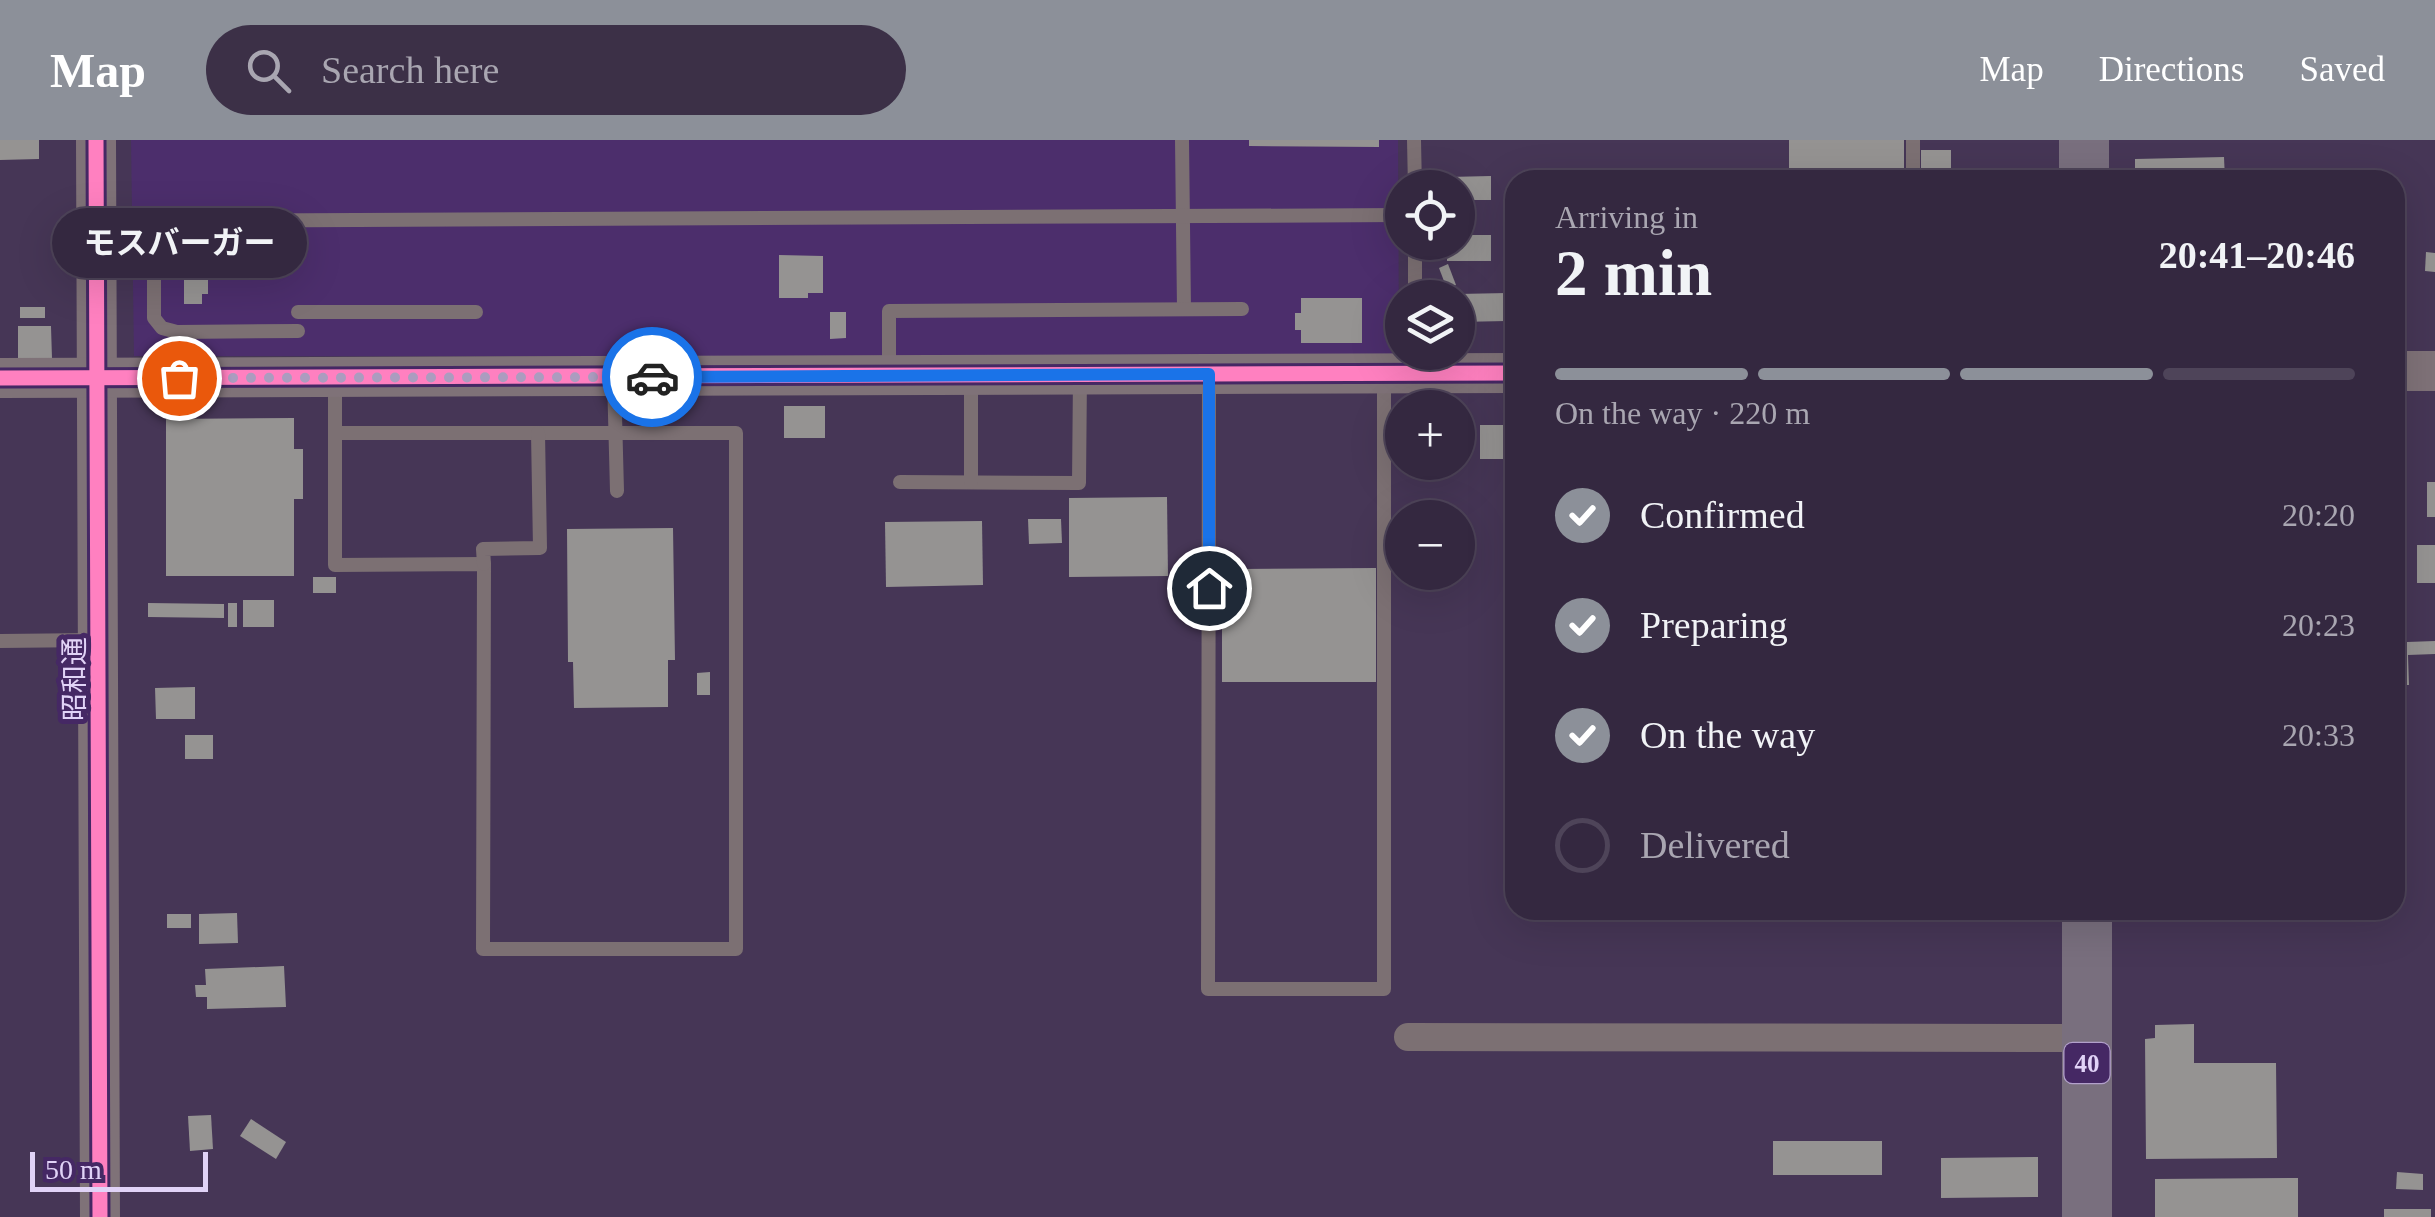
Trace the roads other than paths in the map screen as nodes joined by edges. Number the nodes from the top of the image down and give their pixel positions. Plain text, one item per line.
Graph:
1 (96, 140) edge
2 (1182, 140) edge
3 (1414, 140) edge
4 (1912, 140) edge
5 (2084, 140) edge
6 (1414, 170) edge
7 (1913, 170) edge
8 (2084, 170) edge
9 (1182, 216) junction
10 (1385, 216) edge
11 (1184, 309) junction
12 (1242, 309) dead end
13 (298, 312) dead end
14 (476, 312) dead end
15 (298, 332) dead end
16 (1405, 370) junction
17 (2405, 371) edge
18 (2435, 371) edge
19 (1505, 373) edge
20 (1209, 374) junction
21 (1080, 375) junction
22 (889, 376) junction
23 (971, 376) junction
24 (614, 377) junction
25 (0, 378) edge
26 (98, 378) junction
27 (335, 378) junction
28 (335, 432) junction
29 (538, 432) junction
30 (616, 432) junction
31 (900, 482) dead end
32 (971, 482) junction
33 (618, 491) dead end
34 (484, 564) junction
35 (0, 640) edge
36 (99, 640) junction
37 (2086, 920) edge
38 (1408, 1037) dead end
39 (2087, 1038) junction
40 (100, 1217) edge
41 (2087, 1217) edge

1 - 26 street, 昭和通
2 - 9 lane
3 - 6 lane
4 - 7 lane
5 - 8 highway
9 - 10 lane
9 - 11 lane
9 - 15 lane
11 - 12 lane
11 - 22 lane
13 - 14 lane
16 - 19 street
16 - 20 street
16 - 20 lane
17 - 18 street
20 - 21 street
21 - 23 street
21 - 32 lane
22 - 23 street
22 - 24 street
23 - 32 lane
24 - 27 street
24 - 30 lane
25 - 26 street
26 - 27 street
26 - 36 street, 昭和通
27 - 28 lane
28 - 29 lane
28 - 34 lane
29 - 30 lane
29 - 34 lane
30 - 33 lane
30 - 34 lane
31 - 32 lane
35 - 36 lane
36 - 40 street, 昭和通
37 - 39 highway, 40
38 - 39 street
39 - 41 highway, 40

